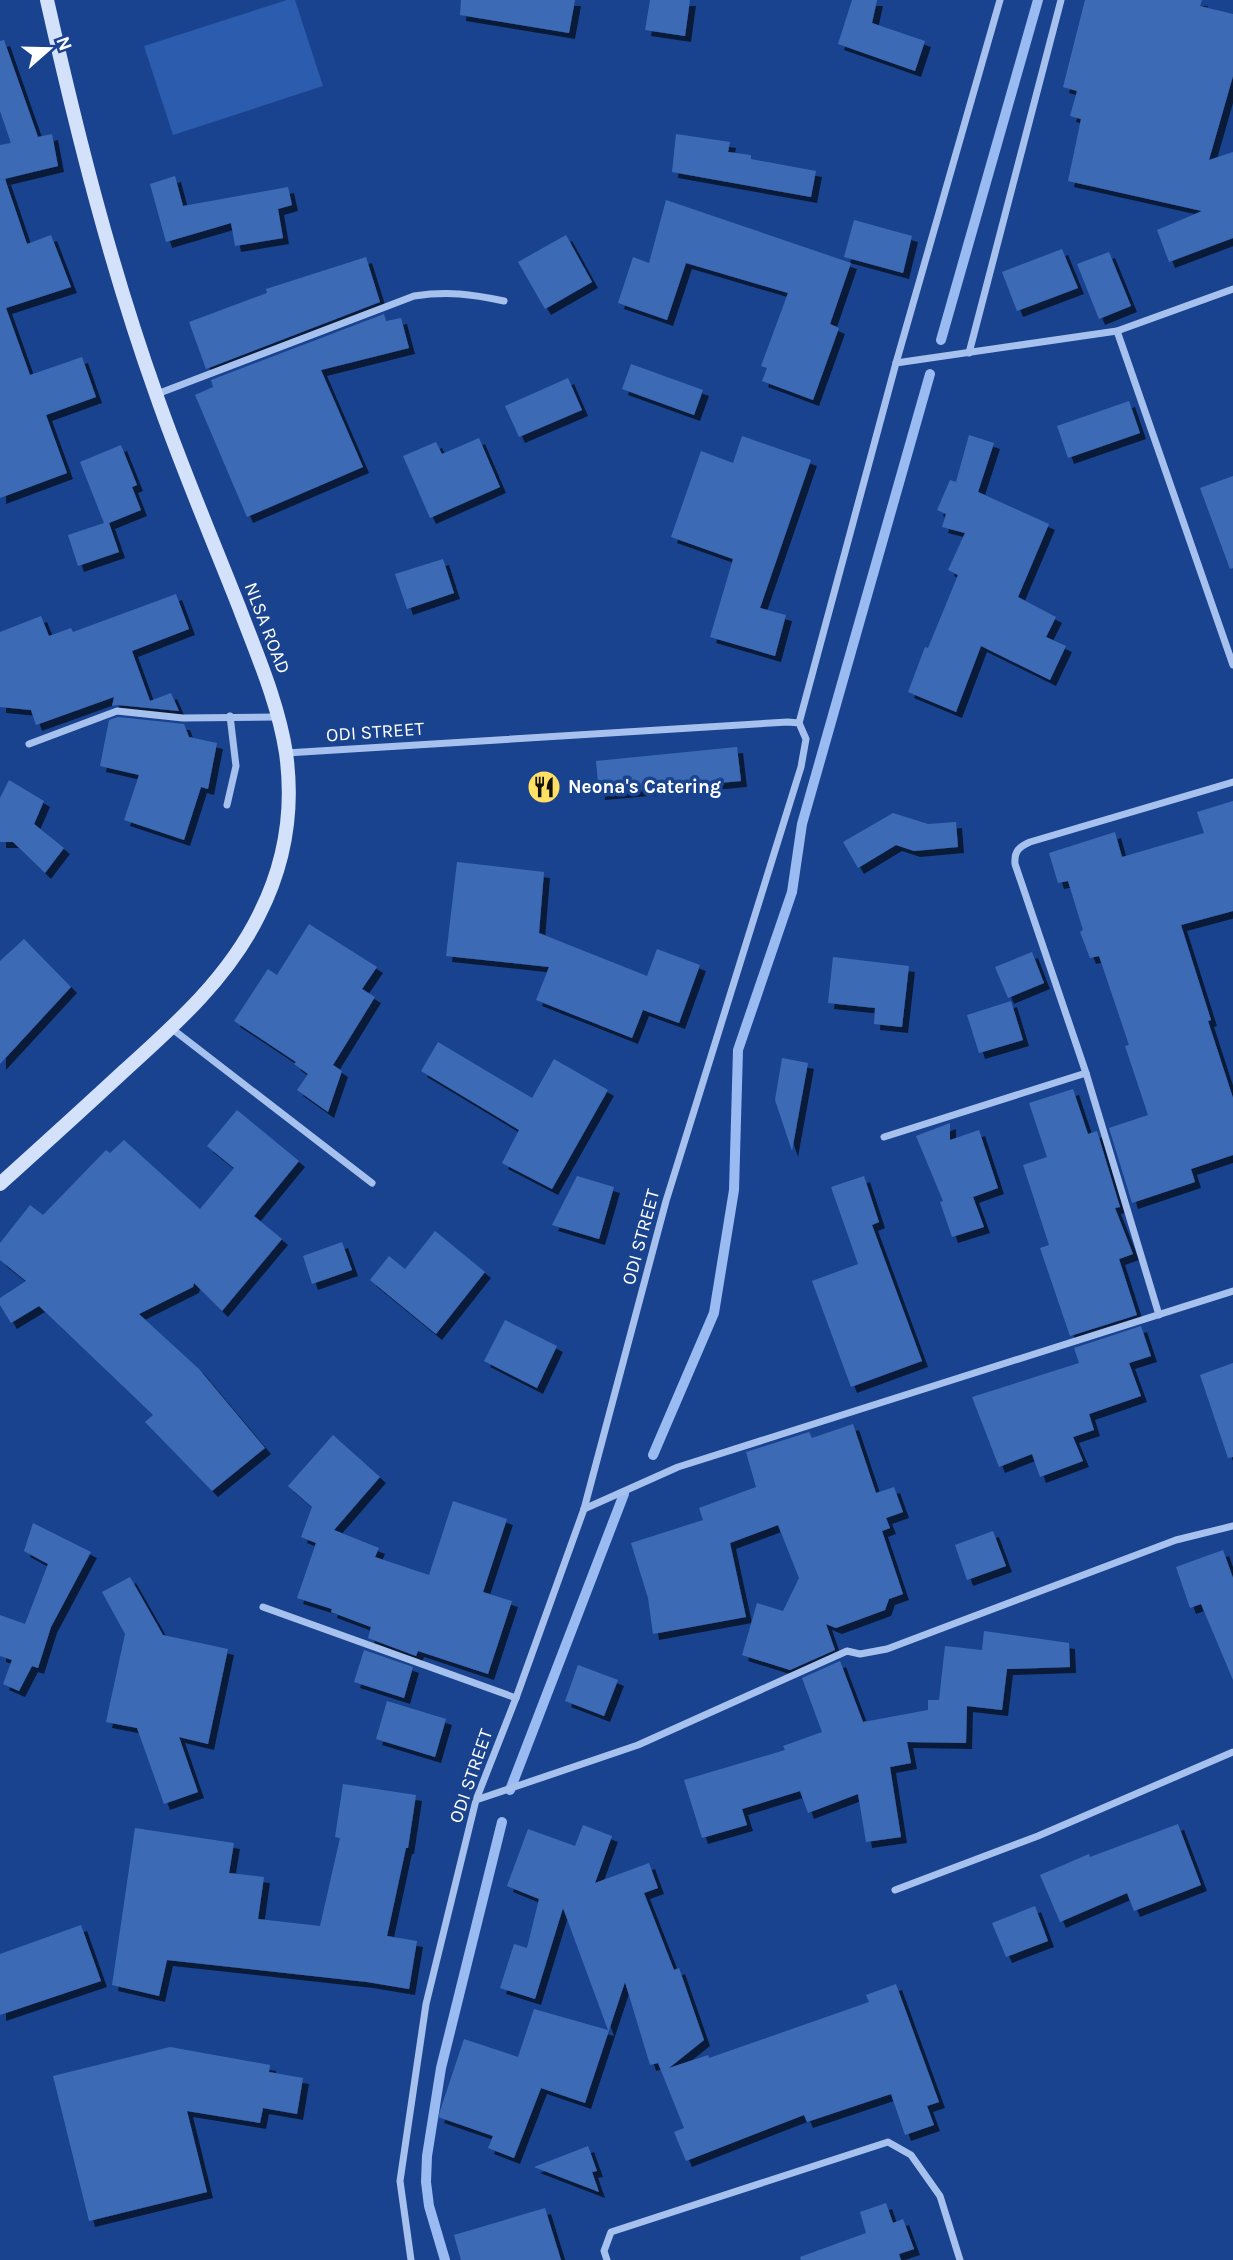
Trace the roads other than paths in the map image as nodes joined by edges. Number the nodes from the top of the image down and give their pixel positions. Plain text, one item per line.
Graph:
1 (47, 0) edge
2 (1000, 0) edge
3 (1061, 0) edge
4 (1233, 289) edge
5 (504, 301) dead end
6 (1117, 331) junction
7 (969, 353) junction
8 (896, 363) junction
9 (156, 395) junction
10 (1233, 665) edge
11 (230, 716) junction
12 (278, 717) junction
13 (799, 723) junction
14 (29, 744) dead end
15 (286, 753) junction
16 (1233, 782) edge
17 (227, 805) dead end
18 (171, 1028) junction
19 (1086, 1073) junction
20 (884, 1137) dead end
21 (372, 1183) dead end
22 (0, 1184) edge
23 (1233, 1291) edge
24 (1159, 1315) junction
25 (583, 1509) junction
26 (1233, 1526) edge
27 (263, 1607) dead end
28 (516, 1698) junction
29 (1233, 1752) edge
30 (476, 1800) junction
31 (895, 1890) dead end
32 (411, 2260) edge
33 (607, 2260) edge
34 (960, 2260) edge

1 - 9 main road, NLSA ROAD
2 - 8 street
3 - 7 street
4 - 6 street
5 - 9 street
6 - 7 street
6 - 10 street
7 - 8 street
8 - 13 street
9 - 12 main road, NLSA ROAD
11 - 12 street
11 - 14 street
11 - 17 street
12 - 15 main road, NLSA ROAD
13 - 15 street, ODI STREET
13 - 25 street, ODI STREET
15 - 18 main road, NLSA ROAD
16 - 19 street
18 - 21 street
18 - 22 main road, NLSA ROAD
19 - 20 street
19 - 24 street
23 - 24 street
24 - 25 street
25 - 28 street, ODI STREET
26 - 30 street
27 - 28 street
28 - 30 street, ODI STREET
29 - 31 street
30 - 32 street, ODI STREET
33 - 34 street

